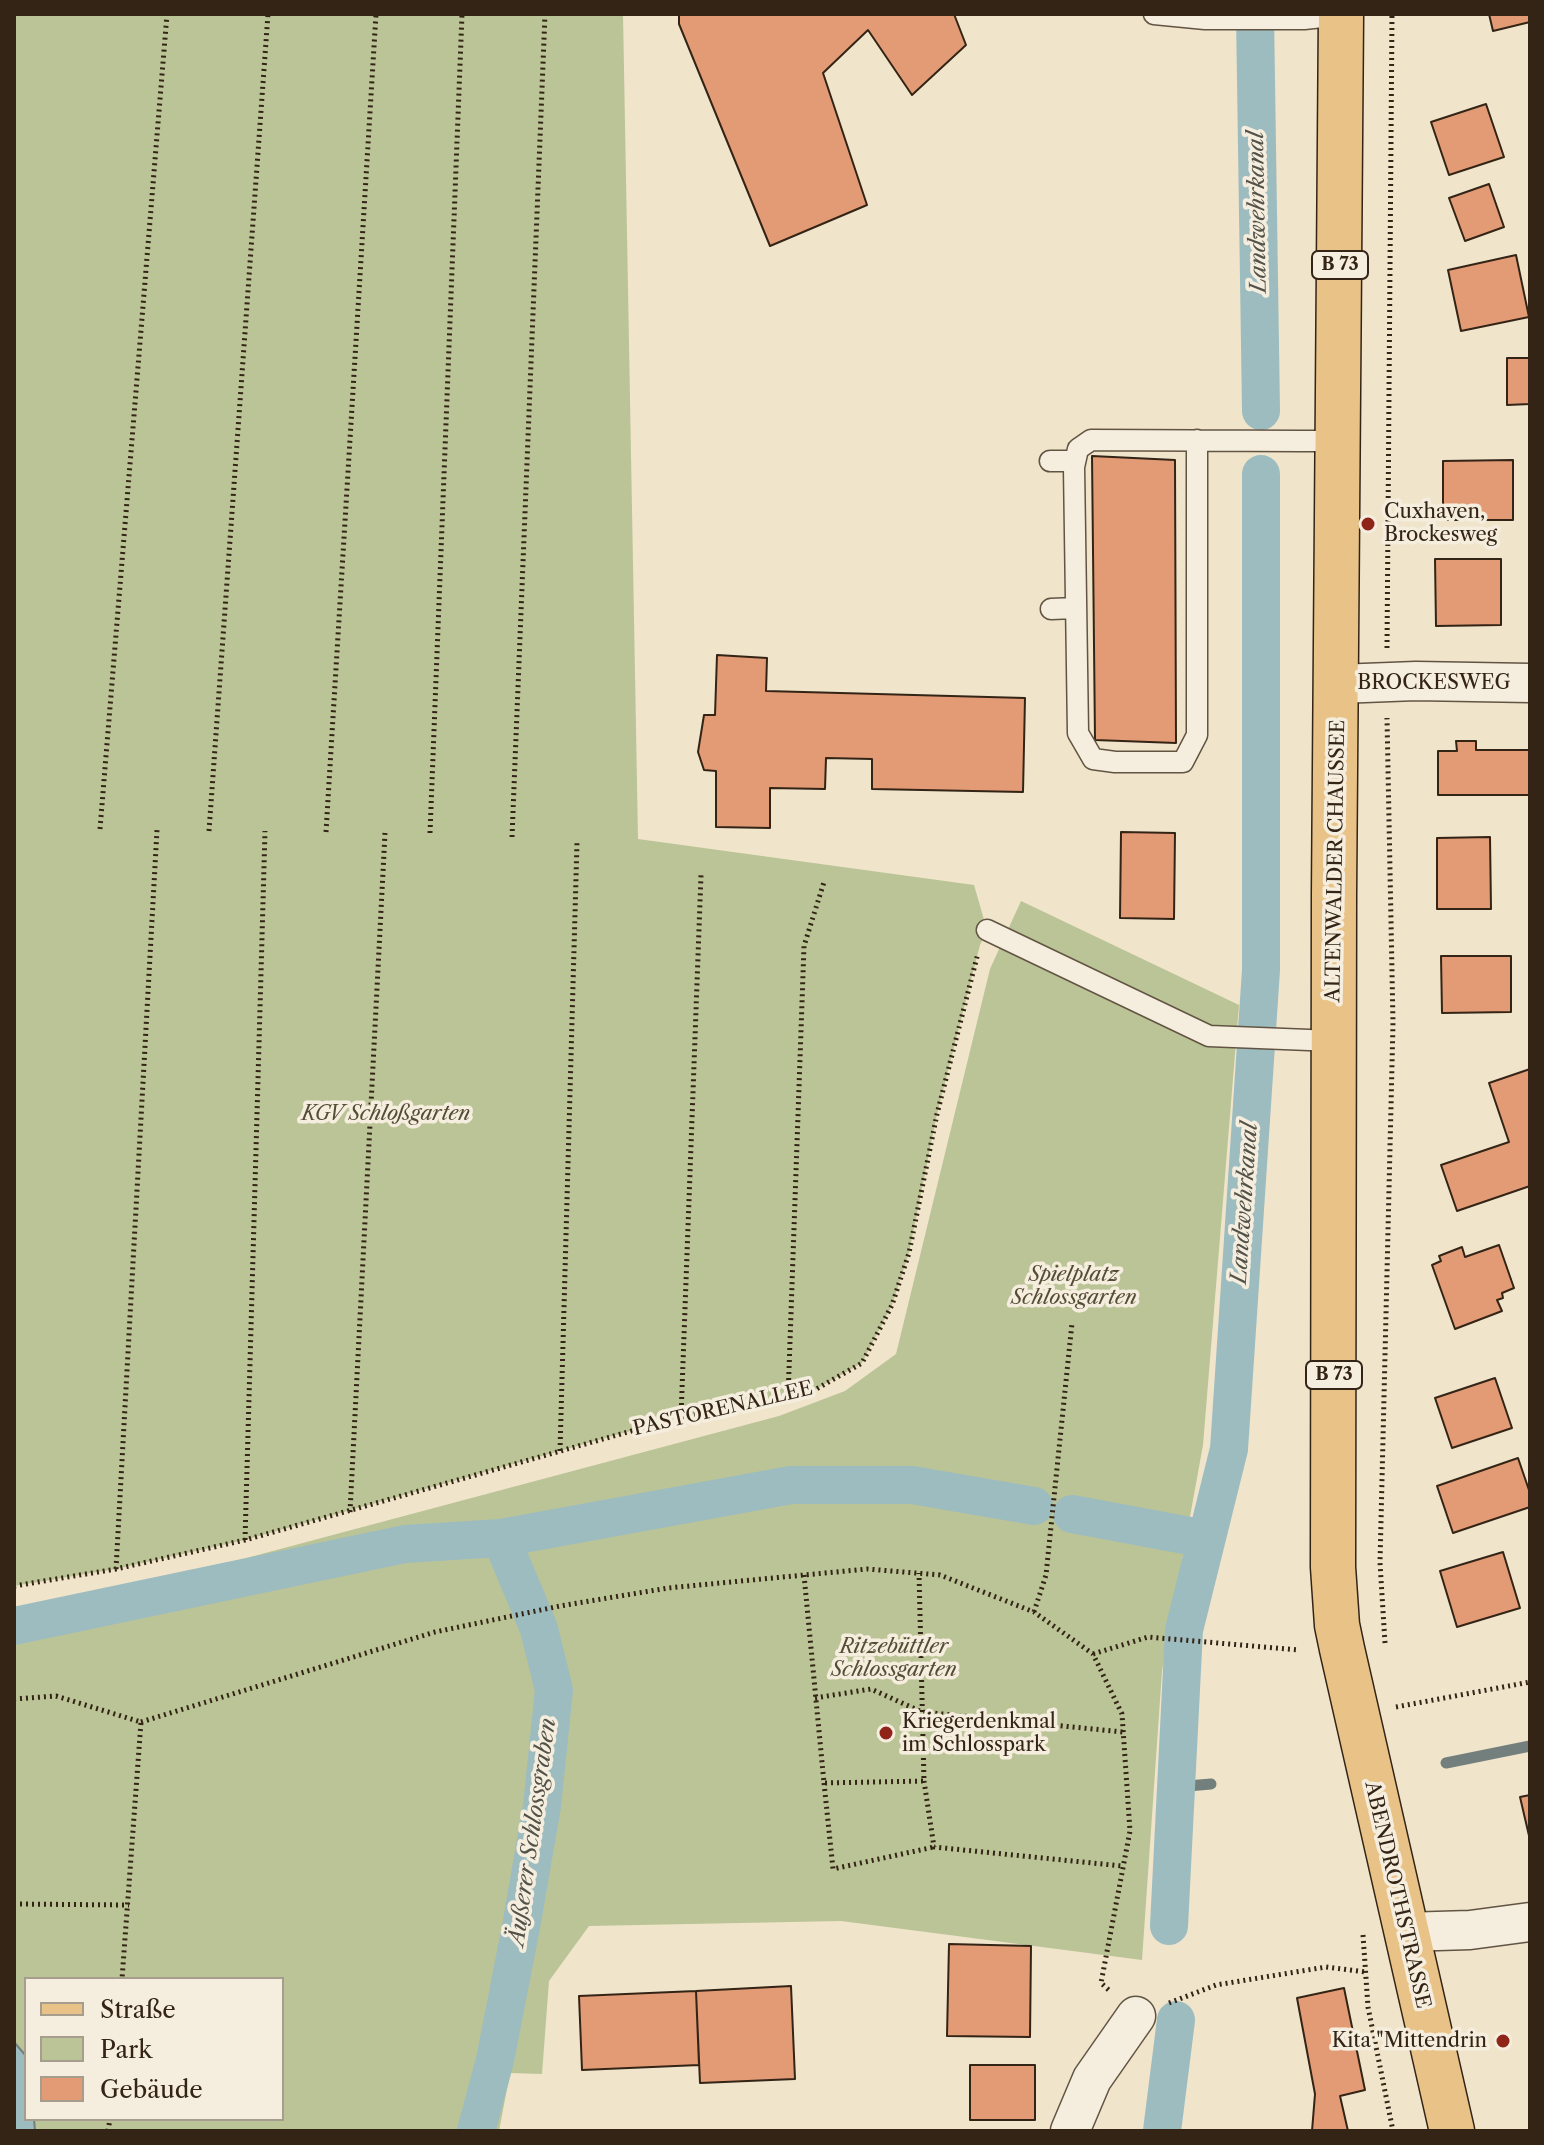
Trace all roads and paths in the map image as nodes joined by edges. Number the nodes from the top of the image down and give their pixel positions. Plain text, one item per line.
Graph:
1 (167, 14) edge
2 (268, 14) edge
3 (376, 14) edge
4 (462, 14) edge
5 (545, 14) edge
6 (1154, 14) edge
7 (1392, 14) edge
8 (1329, 16) edge
9 (1197, 440) junction
10 (1339, 441) junction
11 (1050, 461) dead end
12 (1075, 461) junction
13 (1075, 608) junction
14 (1051, 609) dead end
15 (1387, 682) junction
16 (1530, 683) edge
17 (1338, 684) junction
18 (100, 829) dead end
19 (157, 830) dead end
20 (209, 831) dead end
21 (265, 831) dead end
22 (326, 832) dead end
23 (385, 833) dead end
24 (430, 833) dead end
25 (512, 837) dead end
26 (577, 842) dead end
27 (701, 875) dead end
28 (824, 882) dead end
29 (987, 930) joint
30 (1334, 1041) junction
31 (1072, 1323) dead end
32 (788, 1398) junction
33 (681, 1417) junction
34 (560, 1451) junction
35 (350, 1512) junction
36 (245, 1540) junction
37 (116, 1569) junction
38 (919, 1573) junction
39 (804, 1575) junction
40 (14, 1586) edge
41 (1034, 1612) junction
42 (1385, 1648) dead end
43 (1093, 1654) junction
44 (1303, 1664) dead end
45 (1530, 1682) edge
46 (815, 1698) junction
47 (14, 1699) edge
48 (1373, 1707) junction
49 (922, 1712) junction
50 (141, 1722) junction
51 (1123, 1732) junction
52 (924, 1781) junction
53 (824, 1783) junction
54 (934, 1847) junction
55 (1122, 1866) junction
56 (14, 1904) edge
57 (129, 1905) junction
58 (1530, 1922) edge
59 (1384, 1928) junction
60 (1366, 1972) junction
61 (122, 1977) edge
62 (1136, 2016) junction
63 (1070, 2131) edge
64 (1393, 2131) edge
65 (1452, 2131) edge

1 - 18 path
2 - 20 path
3 - 22 path
4 - 24 path
5 - 25 path
6 - 8 lane
7 - 15 path
8 - 10 main road, ALTENWALDER CHAUSSEE / B 73
9 - 10 lane
9 - 12 lane
9 - 13 lane
10 - 17 main road, ALTENWALDER CHAUSSEE / B 73
11 - 12 lane
12 - 13 lane
13 - 14 lane
15 - 16 street, BROCKESWEG
15 - 17 street, BROCKESWEG
15 - 42 path
17 - 30 main road, ALTENWALDER CHAUSSEE / B 73
19 - 37 path
21 - 36 path
23 - 35 path
26 - 34 path
27 - 33 path
28 - 32 path
29 - 30 lane
29 - 32 path, PASTORENALLEE
30 - 48 main road, ALTENWALDER CHAUSSEE / B 73
31 - 41 path
32 - 33 path, PASTORENALLEE
33 - 34 path, PASTORENALLEE
34 - 35 path, PASTORENALLEE
35 - 36 path, PASTORENALLEE
36 - 37 path, PASTORENALLEE
37 - 40 path, PASTORENALLEE
38 - 39 path
38 - 41 path
38 - 49 path
39 - 46 path
39 - 50 path
41 - 43 path
43 - 44 path
43 - 51 path
45 - 48 path
46 - 49 path
46 - 53 path
47 - 50 path
48 - 59 main road, ABENDROTHSTRASSE / B 73
49 - 51 path
49 - 52 path
50 - 57 path
51 - 55 path
52 - 53 path
52 - 54 path
53 - 54 path
54 - 55 path
55 - 62 path
56 - 57 path
57 - 61 path
58 - 59 street
59 - 60 path
59 - 65 main road, ABENDROTHSTRASSE / B 73
60 - 62 path
60 - 64 path
62 - 63 street

